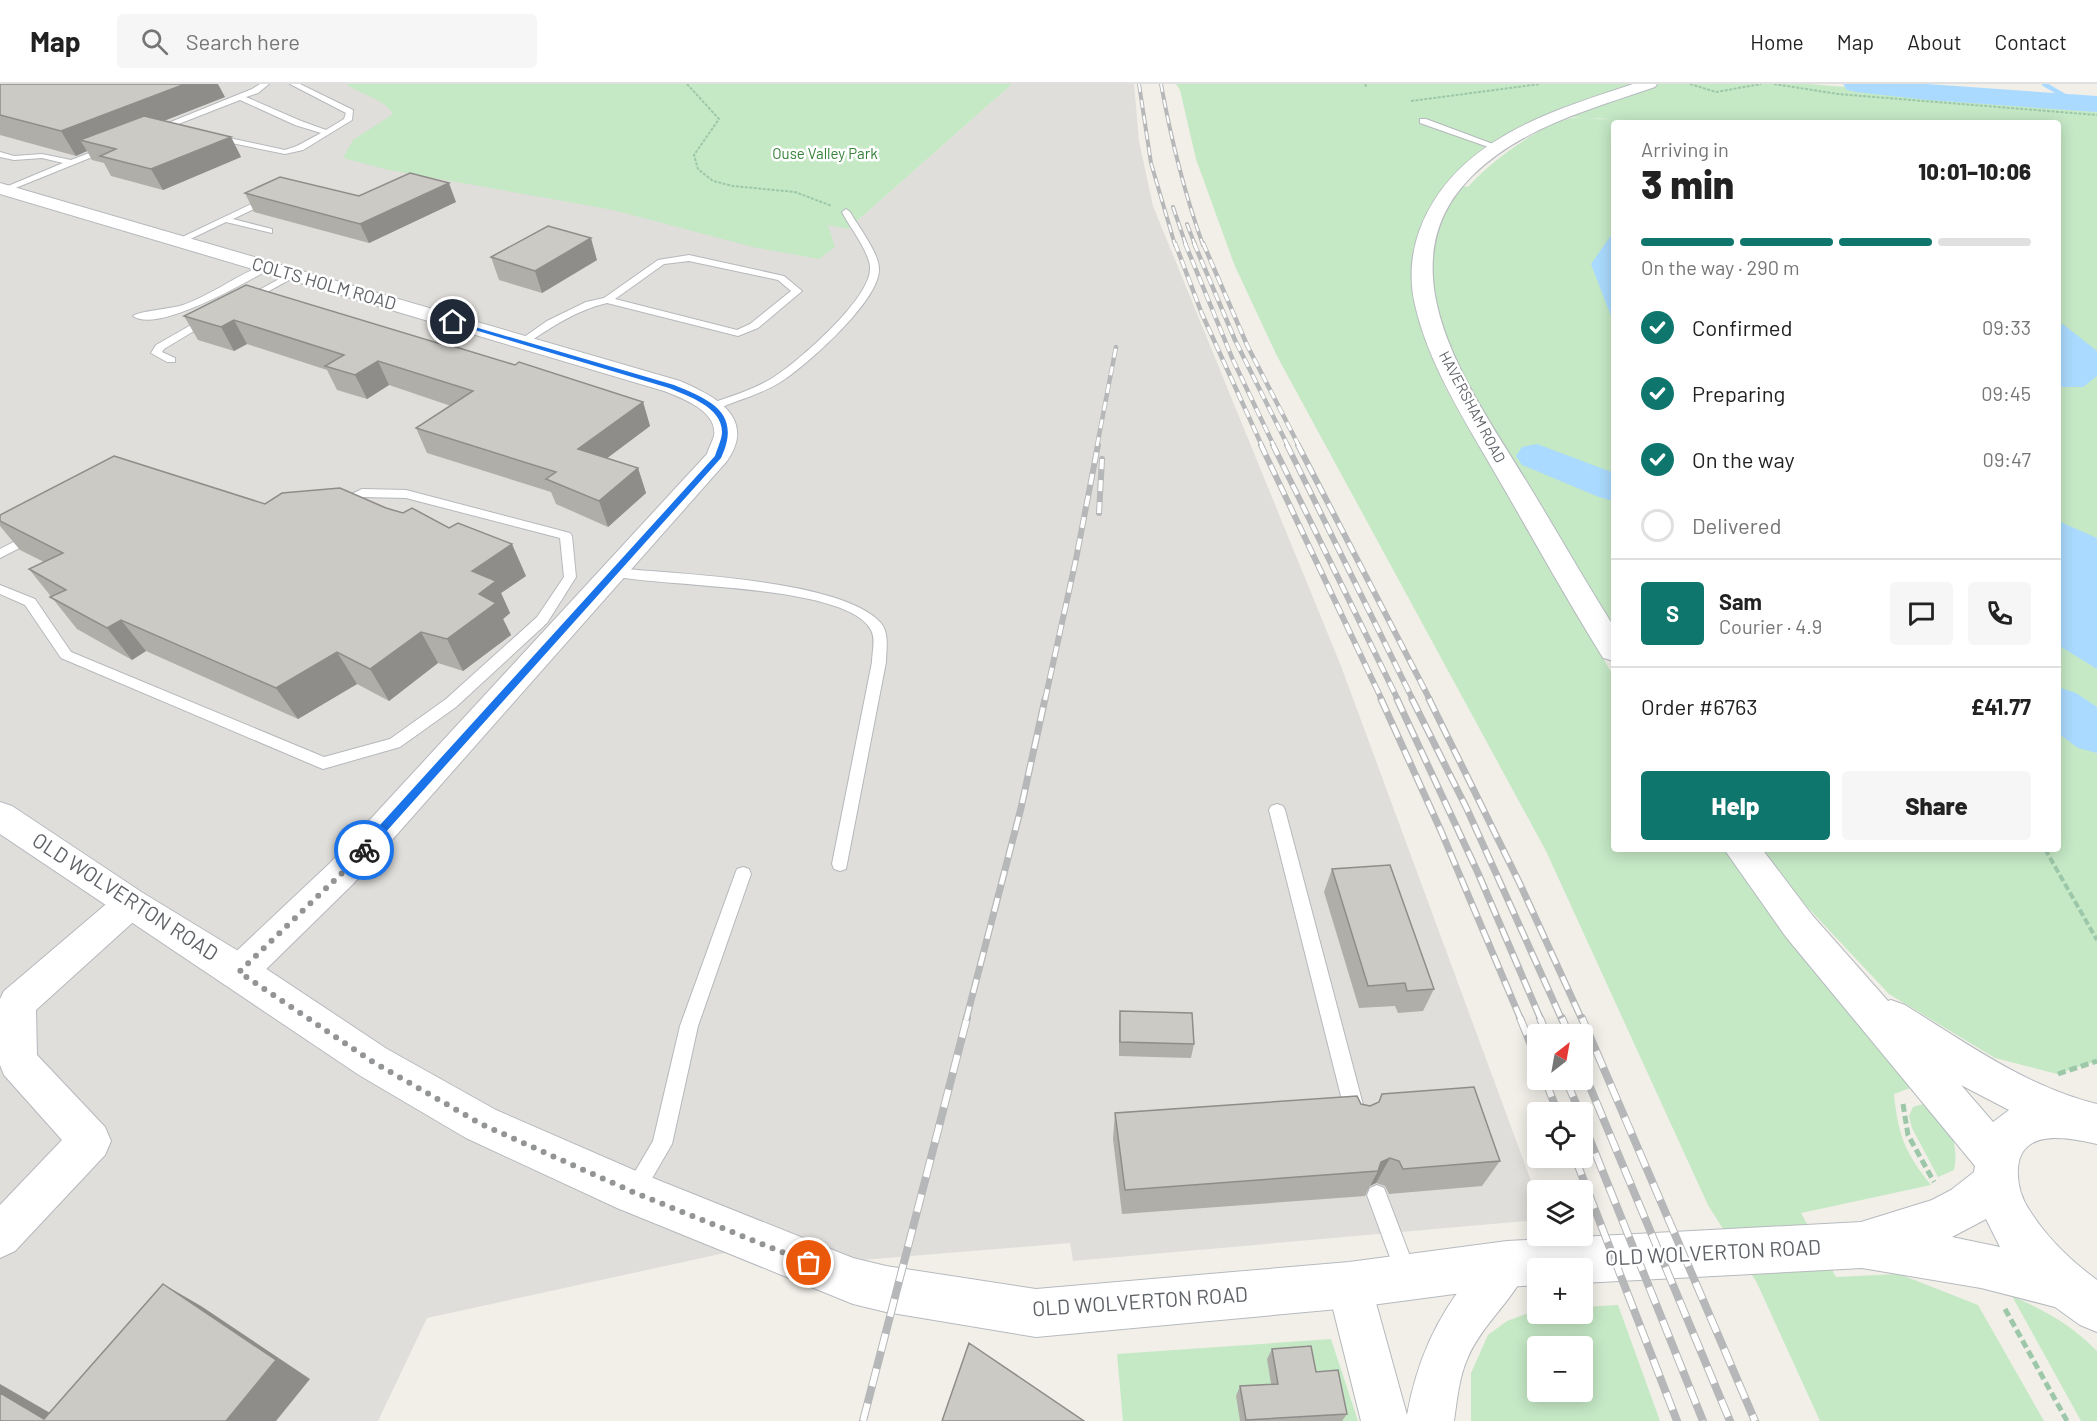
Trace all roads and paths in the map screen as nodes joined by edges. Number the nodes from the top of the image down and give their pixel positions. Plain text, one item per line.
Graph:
1 (265, 84) edge
2 (294, 84) edge
3 (687, 84) edge
4 (1365, 84) edge
5 (1540, 84) edge
6 (1649, 84) edge
7 (1690, 84) edge
8 (1761, 84) edge
9 (1774, 84) edge
10 (1367, 88) dead end
11 (240, 97) junction
12 (1411, 101) dead end
13 (2097, 115) edge
14 (1423, 121) dead end
15 (166, 125) junction
16 (188, 131) edge
17 (326, 132) junction
18 (145, 134) edge
19 (210, 136) edge
20 (114, 146) edge
21 (1497, 147) junction
22 (0, 154) edge
23 (72, 163) junction
24 (2, 188) edge
25 (278, 195) edge
26 (846, 212) joint
27 (225, 219) junction
28 (269, 231) dead end
29 (179, 241) junction
30 (267, 267) junction
31 (294, 275) junction
32 (607, 300) junction
33 (233, 307) edge
34 (223, 312) edge
35 (138, 316) dead end
36 (522, 342) junction
37 (171, 360) dead end
38 (710, 407) junction
39 (327, 509) edge
40 (40, 531) edge
41 (0, 554) edge
42 (614, 572) junction
43 (0, 589) edge
44 (1611, 646) edge
45 (1276, 810) dead end
46 (0, 816) edge
47 (1744, 852) edge
48 (2047, 852) edge
49 (840, 864) dead end
50 (743, 874) dead end
51 (130, 904) junction
52 (2097, 940) edge
53 (239, 972) junction
54 (1859, 997) junction
55 (2097, 1061) edge
56 (2046, 1071) dead end
57 (2083, 1121) edge
58 (1357, 1122) edge
59 (1996, 1170) junction
60 (633, 1192) junction
61 (1377, 1195) edge
62 (0, 1236) edge
63 (1862, 1245) junction
64 (1507, 1264) junction
65 (1407, 1278) junction
66 (1349, 1285) junction
67 (2089, 1303) edge
68 (1385, 1421) edge
69 (1430, 1421) edge

1 - 11 lane
2 - 17 lane
3 - 26 path
4 - 10 path
5 - 12 path
6 - 21 street, HAVERSHAM ROAD
7 - 8 path
9 - 13 path
11 - 15 lane
11 - 17 lane
14 - 21 lane
15 - 16 lane
15 - 18 lane
17 - 19 lane
20 - 23 lane
21 - 44 street, HAVERSHAM ROAD
22 - 23 lane
23 - 24 lane
24 - 29 street, COLTS HOLM ROAD
25 - 27 lane
26 - 38 lane
27 - 28 lane
27 - 29 lane
29 - 30 street, COLTS HOLM ROAD
30 - 31 street, COLTS HOLM ROAD
30 - 35 lane
31 - 33 lane
31 - 36 street, COLTS HOLM ROAD
32 - 32 lane
32 - 36 lane
34 - 37 lane
36 - 38 street, COLTS HOLM ROAD
38 - 42 street, COLTS HOLM ROAD
39 - 43 lane
40 - 41 lane
42 - 49 lane
42 - 53 street, COLTS HOLM ROAD
45 - 58 lane
46 - 51 street, OLD WOLVERTON ROAD
47 - 54 street
48 - 52 path
50 - 60 lane
51 - 53 street, OLD WOLVERTON ROAD
51 - 62 street
53 - 60 street, OLD WOLVERTON ROAD
54 - 57 street
54 - 59 street
55 - 56 path
57 - 59 street
59 - 63 street, OLD WOLVERTON ROAD
59 - 67 street
60 - 66 street, OLD WOLVERTON ROAD
61 - 65 lane
63 - 64 street, OLD WOLVERTON ROAD
63 - 67 street, OLD WOLVERTON ROAD
64 - 65 street, OLD WOLVERTON ROAD
64 - 69 street
65 - 66 street, OLD WOLVERTON ROAD
66 - 68 street

